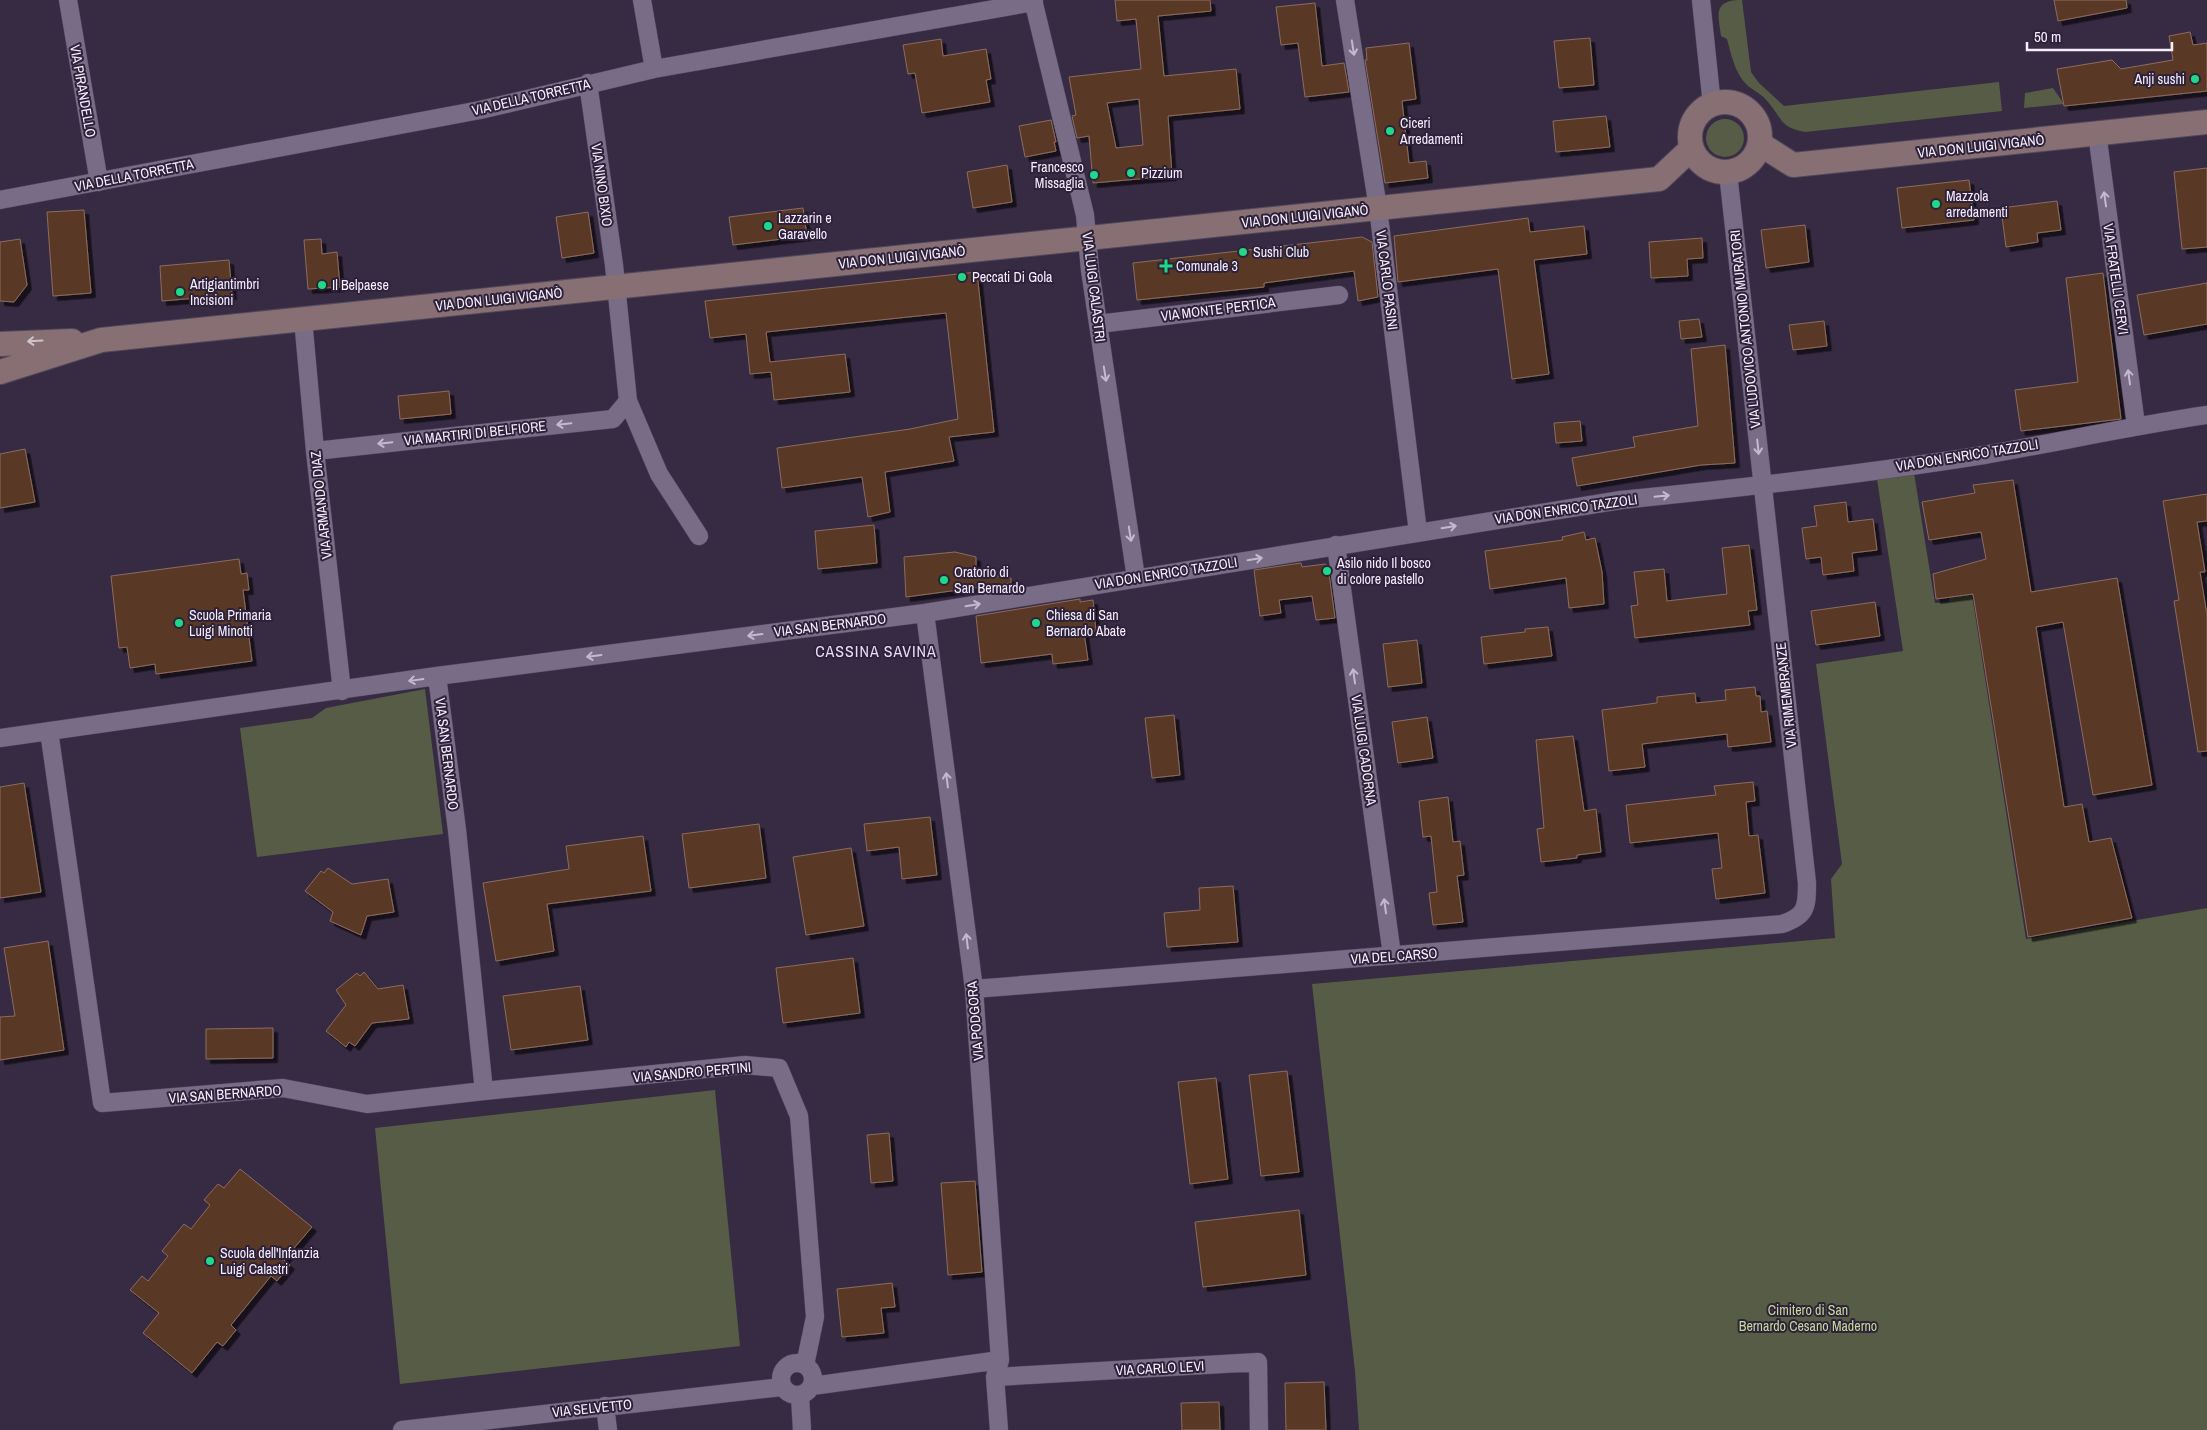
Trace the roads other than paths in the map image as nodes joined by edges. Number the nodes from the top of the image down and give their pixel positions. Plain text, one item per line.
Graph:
1 (68, 0) edge
2 (642, 0) edge
3 (1345, 0) edge
4 (1701, 0) edge
5 (1033, 1) edge
6 (654, 69) junction
7 (588, 83) junction
8 (1712, 105) junction
9 (2207, 122) edge
10 (2097, 133) junction
11 (1760, 144) junction
12 (1691, 149) junction
13 (1728, 173) junction
14 (99, 182) junction
15 (0, 200) edge
16 (1378, 208) junction
17 (1088, 238) junction
18 (615, 287) junction
19 (1339, 295) dead end
20 (303, 319) junction
21 (1098, 324) junction
22 (101, 340) junction
23 (0, 344) edge
24 (0, 372) edge
25 (628, 402) junction
26 (2207, 415) edge
27 (2136, 425) junction
28 (315, 451) junction
29 (1762, 484) junction
30 (1418, 532) junction
31 (699, 536) dead end
32 (1336, 545) junction
33 (1136, 578) junction
34 (925, 613) junction
35 (437, 676) junction
36 (342, 691) junction
37 (49, 732) junction
38 (0, 738) edge
39 (1807, 905) joint
40 (1392, 955) junction
41 (974, 989) junction
42 (484, 1091) junction
43 (1000, 1360) junction
44 (805, 1364) junction
45 (995, 1377) junction
46 (782, 1387) junction
47 (806, 1391) junction
48 (605, 1406) junction
49 (402, 1430) edge
50 (608, 1430) edge
51 (802, 1430) edge
52 (999, 1430) edge
53 (1259, 1430) edge

1 - 14 street, VIA PIRANDELLO
2 - 6 street
3 -> 16 street, VIA CARLO PASINI
4 - 8 street
5 - 6 street, VIA DELLA TORRETTA
5 - 17 street, VIA LUIGI CALASTRI
6 - 7 street, VIA DELLA TORRETTA
7 - 14 street, VIA DELLA TORRETTA
7 - 18 street, VIA NINO BIXIO
8 - 11 street
8 - 12 street
9 - 10 street, VIA DON LUIGI VIGANÒ
10 - 11 street, VIA DON LUIGI VIGANÒ
27 -> 10 street, VIA FRATELLI CERVI
11 - 13 street
12 - 13 street
12 - 16 street, VIA DON LUIGI VIGANÒ
13 -> 29 street, VIA LUDOVICO ANTONIO MURATORI
14 - 15 street, VIA DELLA TORRETTA
16 - 17 street, VIA DON LUIGI VIGANÒ
16 - 30 street, VIA CARLO PASINI
17 - 18 street, VIA DON LUIGI VIGANÒ
17 - 21 street, VIA LUIGI CALASTRI
18 - 20 street, VIA DON LUIGI VIGANÒ
18 - 25 street, VIA NINO BIXIO
19 - 21 street, VIA MONTE PERTICA
20 - 22 street, VIA DON LUIGI VIGANÒ
20 - 28 street, VIA ARMANDO DIAZ
21 -> 33 street, VIA LUIGI CALASTRI
22 -> 23 street, VIA DON LUIGI VIGANÒ
22 - 24 street, VIA DON LUIGI VIGANÒ
25 -> 28 street, VIA MARTIRI DI BELFIORE
25 - 31 street, VIA NINO BIXIO
26 - 27 street, VIA DON ENRICO TAZZOLI
27 - 29 street, VIA DON ENRICO TAZZOLI
28 - 36 street, VIA ARMANDO DIAZ
30 -> 29 street, VIA DON ENRICO TAZZOLI
29 - 39 street, VIA RIMEMBRANZE
30 - 32 street, VIA DON ENRICO TAZZOLI
33 -> 32 street, VIA DON ENRICO TAZZOLI
40 -> 32 street, VIA LUIGI CADORNA
34 -> 33 street, VIA DON ENRICO TAZZOLI
34 -> 35 street, VIA SAN BERNARDO
41 -> 34 street, VIA PODGORA
35 -> 36 street, VIA SAN BERNARDO
35 - 42 street, VIA SAN BERNARDO
36 - 37 street, VIA SAN BERNARDO
37 - 38 street, VIA SAN BERNARDO
37 - 42 street, VIA SAN BERNARDO
39 - 40 street, VIA DEL CARSO
40 - 41 street, VIA DEL CARSO
41 - 43 street, VIA PODGORA
42 - 44 street, VIA SANDRO PERTINI
43 - 45 street, VIA PODGORA
43 - 47 street
44 - 46 street
44 - 47 street
45 - 52 street, VIA PODGORA
45 - 53 street, VIA CARLO LEVI
46 - 47 street
46 - 48 street, VIA SELVETTO
47 - 51 street
48 - 49 street, VIA SELVETTO
48 - 50 street

